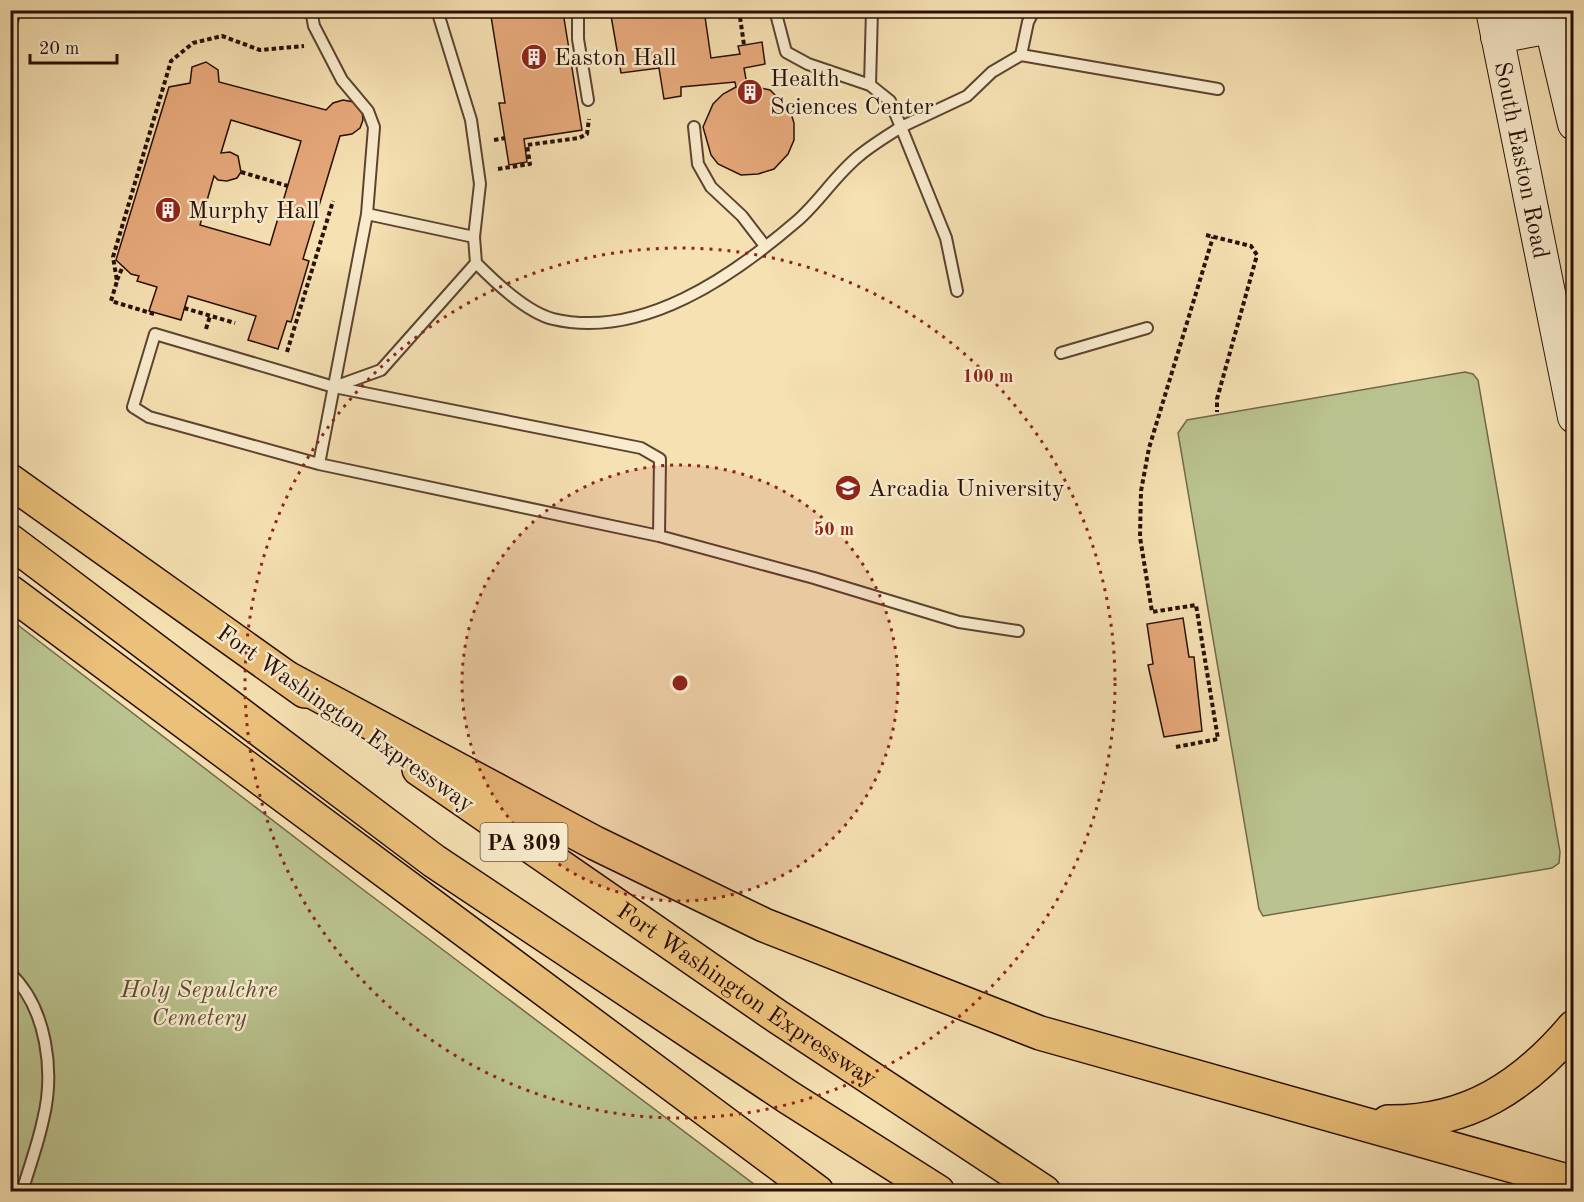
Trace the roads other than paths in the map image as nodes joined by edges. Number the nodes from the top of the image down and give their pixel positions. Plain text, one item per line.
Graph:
1 (15, 10) edge
2 (311, 10) edge
3 (438, 10) edge
4 (578, 10) edge
5 (775, 10) edge
6 (872, 10) edge
7 (1034, 10) edge
8 (1549, 19) edge
9 (1494, 24) edge
10 (10, 28) edge
11 (1021, 55) junction
12 (870, 85) junction
13 (1218, 89) dead end
14 (588, 100) road end
15 (1574, 124) edge
16 (901, 127) junction
17 (694, 128) dead end
18 (367, 214) junction
19 (474, 237) junction
20 (765, 246) junction
21 (476, 263) junction
22 (957, 291) dead end
23 (1148, 328) dead end
24 (1061, 353) dead end
25 (334, 387) junction
26 (1574, 417) edge
27 (319, 464) junction
28 (10, 481) edge
29 (659, 536) junction
30 (10, 542) edge
31 (10, 592) edge
32 (1018, 631) dead end
33 (287, 678) junction
34 (10, 973) edge
35 (1574, 1027) edge
36 (1355, 1121) junction
37 (1574, 1183) edge
38 (22, 1191) edge
39 (817, 1191) edge
40 (938, 1191) edge
41 (1044, 1191) edge

1 - 10 lane
2 - 18 lane
3 - 19 lane
4 - 14 lane
5 - 12 lane
6 - 12 lane
7 - 11 lane
8 - 9 main road
8 - 15 main road
9 - 26 main road, South Easton Road
11 - 13 lane
11 - 16 lane
12 - 16 lane
16 - 20 lane
16 - 22 lane
17 - 20 lane
18 - 19 lane
18 - 25 lane
19 - 21 lane
20 - 21 lane
21 - 25 lane
23 - 24 lane
25 - 27 lane
25 - 27 lane
25 - 29 lane
27 - 29 lane
28 - 33 highway, Fort Washington Expressway / PA 309
29 - 32 lane
30 - 40 highway, PA 309
31 - 39 highway
33 - 36 highway
33 - 41 highway, Fort Washington Expressway / PA 309
34 - 38 lane
35 - 36 highway
36 - 37 highway

